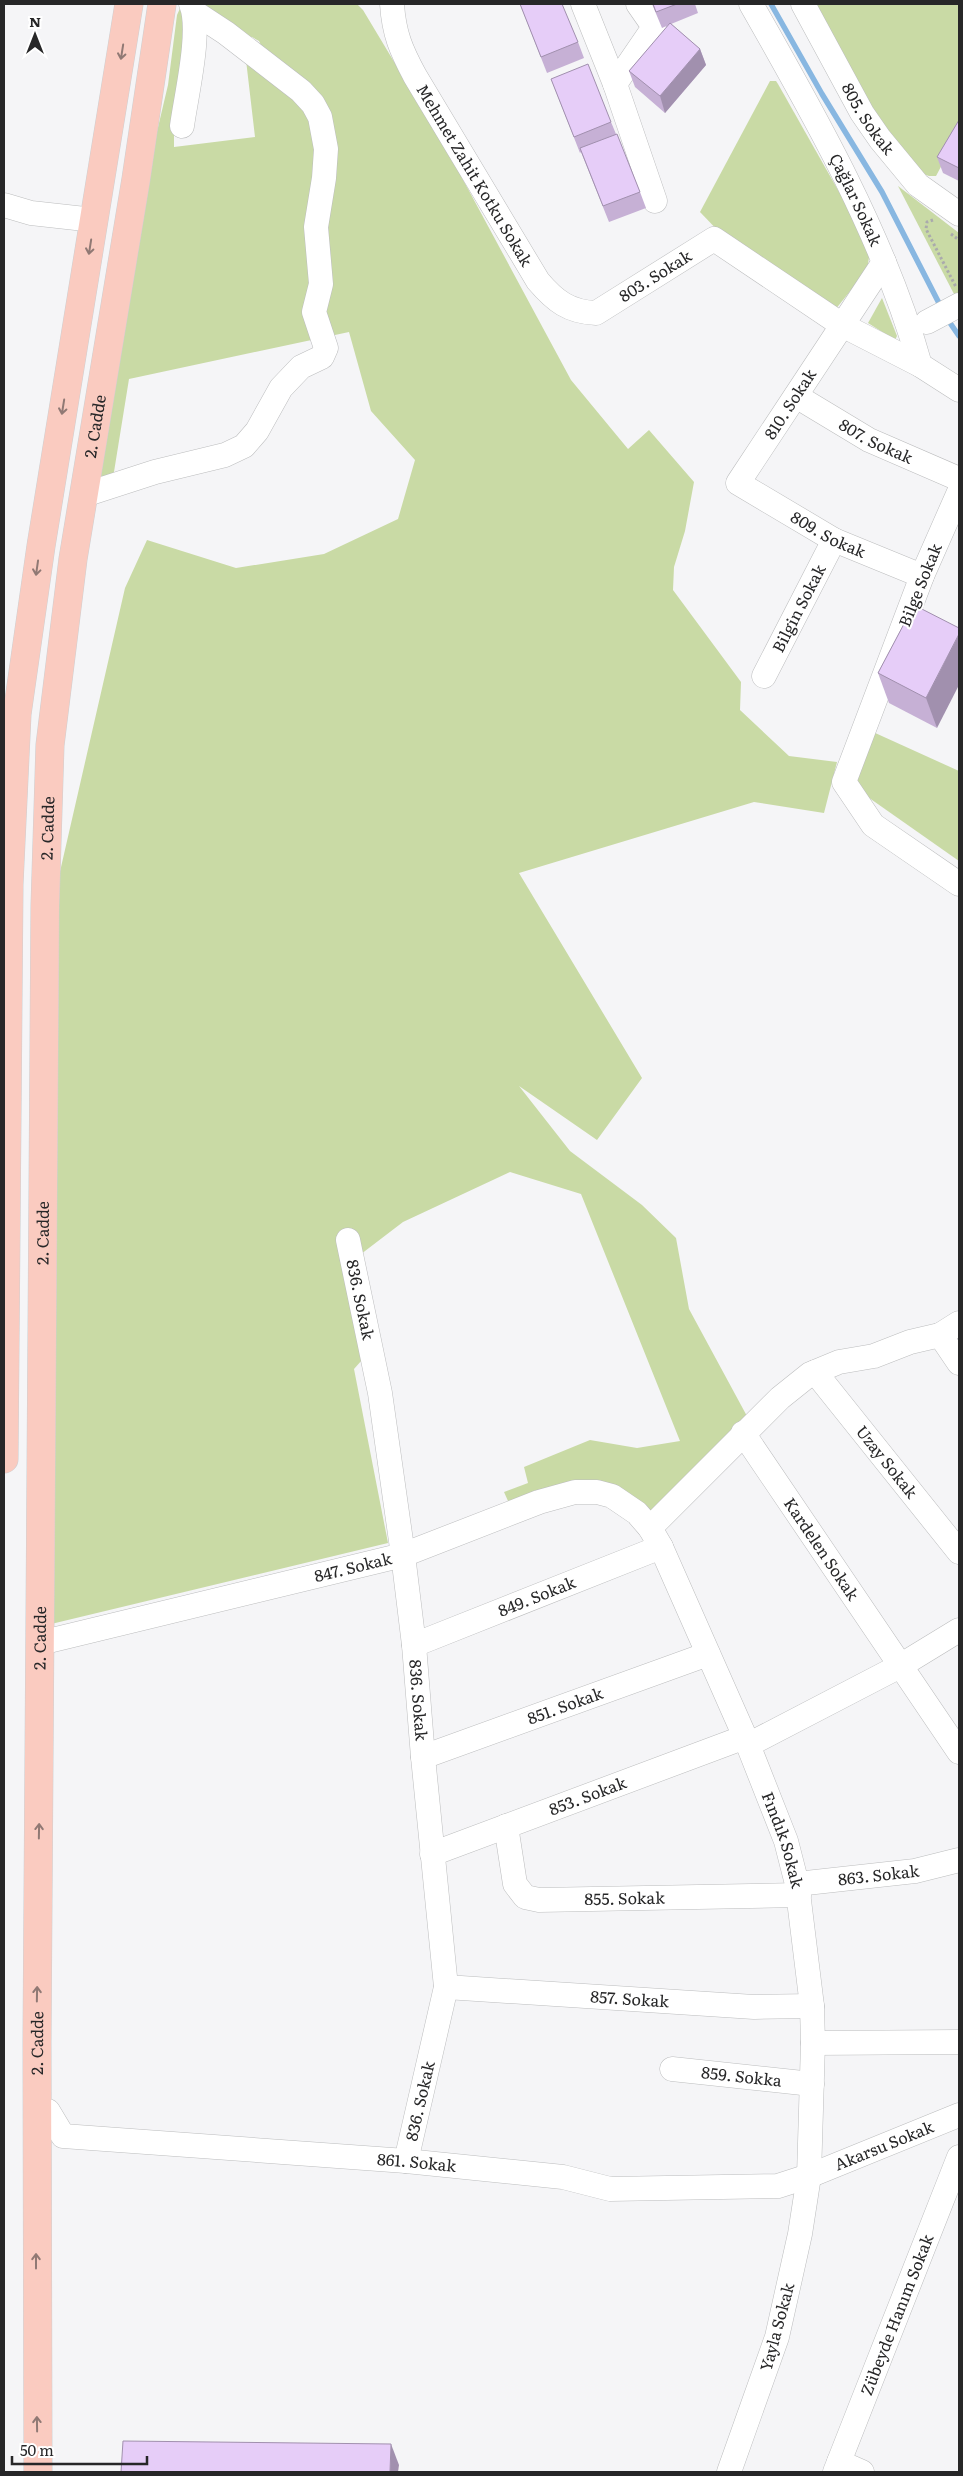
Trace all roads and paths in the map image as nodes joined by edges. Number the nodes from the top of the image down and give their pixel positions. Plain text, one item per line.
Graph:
1 (129, 4) edge
2 (162, 4) edge
3 (392, 4) edge
4 (582, 4) edge
5 (638, 4) edge
6 (751, 4) edge
7 (803, 4) edge
8 (193, 8) edge
9 (615, 84) junction
10 (182, 126) dead end
11 (655, 201) dead end
12 (4, 205) edge
13 (959, 214) edge
14 (94, 220) junction
15 (932, 221) dead end
16 (884, 262) junction
17 (959, 294) edge
18 (959, 305) edge
19 (596, 313) joint
20 (927, 322) dead end
21 (842, 325) junction
22 (920, 365) junction
23 (959, 390) edge
24 (796, 396) junction
25 (959, 479) edge
26 (738, 483) joint
27 (959, 492) edge
28 (84, 495) junction
29 (834, 540) junction
30 (922, 576) junction
31 (764, 676) dead end
32 (10, 710) edge
33 (959, 884) edge
34 (348, 1240) dead end
35 (949, 1329) edge
36 (959, 1363) edge
37 (815, 1372) junction
38 (743, 1433) junction
39 (4, 1450) edge
40 (4, 1459) edge
41 (655, 1538) junction
42 (959, 1552) edge
43 (403, 1555) junction
44 (959, 1630) edge
45 (40, 1643) junction
46 (414, 1646) junction
47 (708, 1654) junction
48 (900, 1666) junction
49 (746, 1741) junction
50 (959, 1752) edge
51 (423, 1757) junction
52 (506, 1826) junction
53 (432, 1854) junction
54 (959, 1860) edge
55 (798, 1889) junction
56 (446, 1987) junction
57 (812, 2006) junction
58 (813, 2042) junction
59 (959, 2042) edge
60 (672, 2069) dead end
61 (812, 2084) junction
62 (37, 2109) junction
63 (959, 2115) edge
64 (959, 2157) edge
65 (406, 2161) junction
66 (809, 2176) junction
67 (837, 2467) edge
68 (38, 2472) edge
69 (729, 2472) edge
70 (862, 2472) edge

1 -> 14 main road
2 - 28 main road, 2. Cadde
3 - 19 street, Mehmet Zahit Kotku Sokak
4 - 9 street
5 - 9 street
6 - 16 street, Çağlar Sokak
7 - 13 street, 805. Sokak
8 - 10 street
8 - 28 street
9 - 11 street
12 - 14 street
14 -> 32 main road
15 - 17 path
16 - 21 street, 810. Sokak
16 - 22 street, Çağlar Sokak
18 - 20 street
19 - 21 street, 803. Sokak
21 - 22 street
21 - 24 street, 810. Sokak
22 - 23 street
24 - 25 street, 807. Sokak
24 - 26 street, 810. Sokak
26 - 29 street, 809. Sokak
27 - 30 street, Bilge Sokak
28 - 45 main road, 2. Cadde
29 - 30 street, 809. Sokak
29 - 31 street, Bilgin Sokak
30 - 33 street, Bilge Sokak
32 - 39 main road
34 - 43 street, 836. Sokak
35 - 36 street
35 - 37 street
37 - 38 street
37 - 42 street, Uzay Sokak
38 - 41 street
38 - 48 street, Kardelen Sokak
39 - 40 main road
41 - 43 street, 847. Sokak
41 - 46 street, 849. Sokak
41 - 47 street, Fındık Sokak
43 - 45 street, 847. Sokak
43 - 46 street, 836. Sokak
44 - 48 street
62 -> 45 main road, 2. Cadde
46 - 51 street, 836. Sokak
47 - 49 street, Fındık Sokak
47 - 51 street, 851. Sokak
48 - 49 street
48 - 50 street, Kardelen Sokak
49 - 52 street, 853. Sokak
49 - 55 street, Fındık Sokak
51 - 53 street, 836. Sokak
52 - 53 street, 853. Sokak
52 - 55 street, 855. Sokak
53 - 56 street, 836. Sokak
54 - 55 street, 863. Sokak
55 - 57 street, Fındık Sokak
56 - 57 street, 857. Sokak
56 - 65 street, 836. Sokak
57 - 58 street, Fındık Sokak
58 - 59 street
58 - 61 street, Fındık Sokak
60 - 61 street, 859. Sokka
61 - 66 street, Fındık Sokak
62 - 65 street, 861. Sokak
68 -> 62 main road, 2. Cadde
63 - 66 street, Akarsu Sokak
64 - 67 street, Zübeyde Hanım Sokak
65 - 66 street, 861. Sokak
66 - 69 street, Yayla Sokak
67 - 70 street

